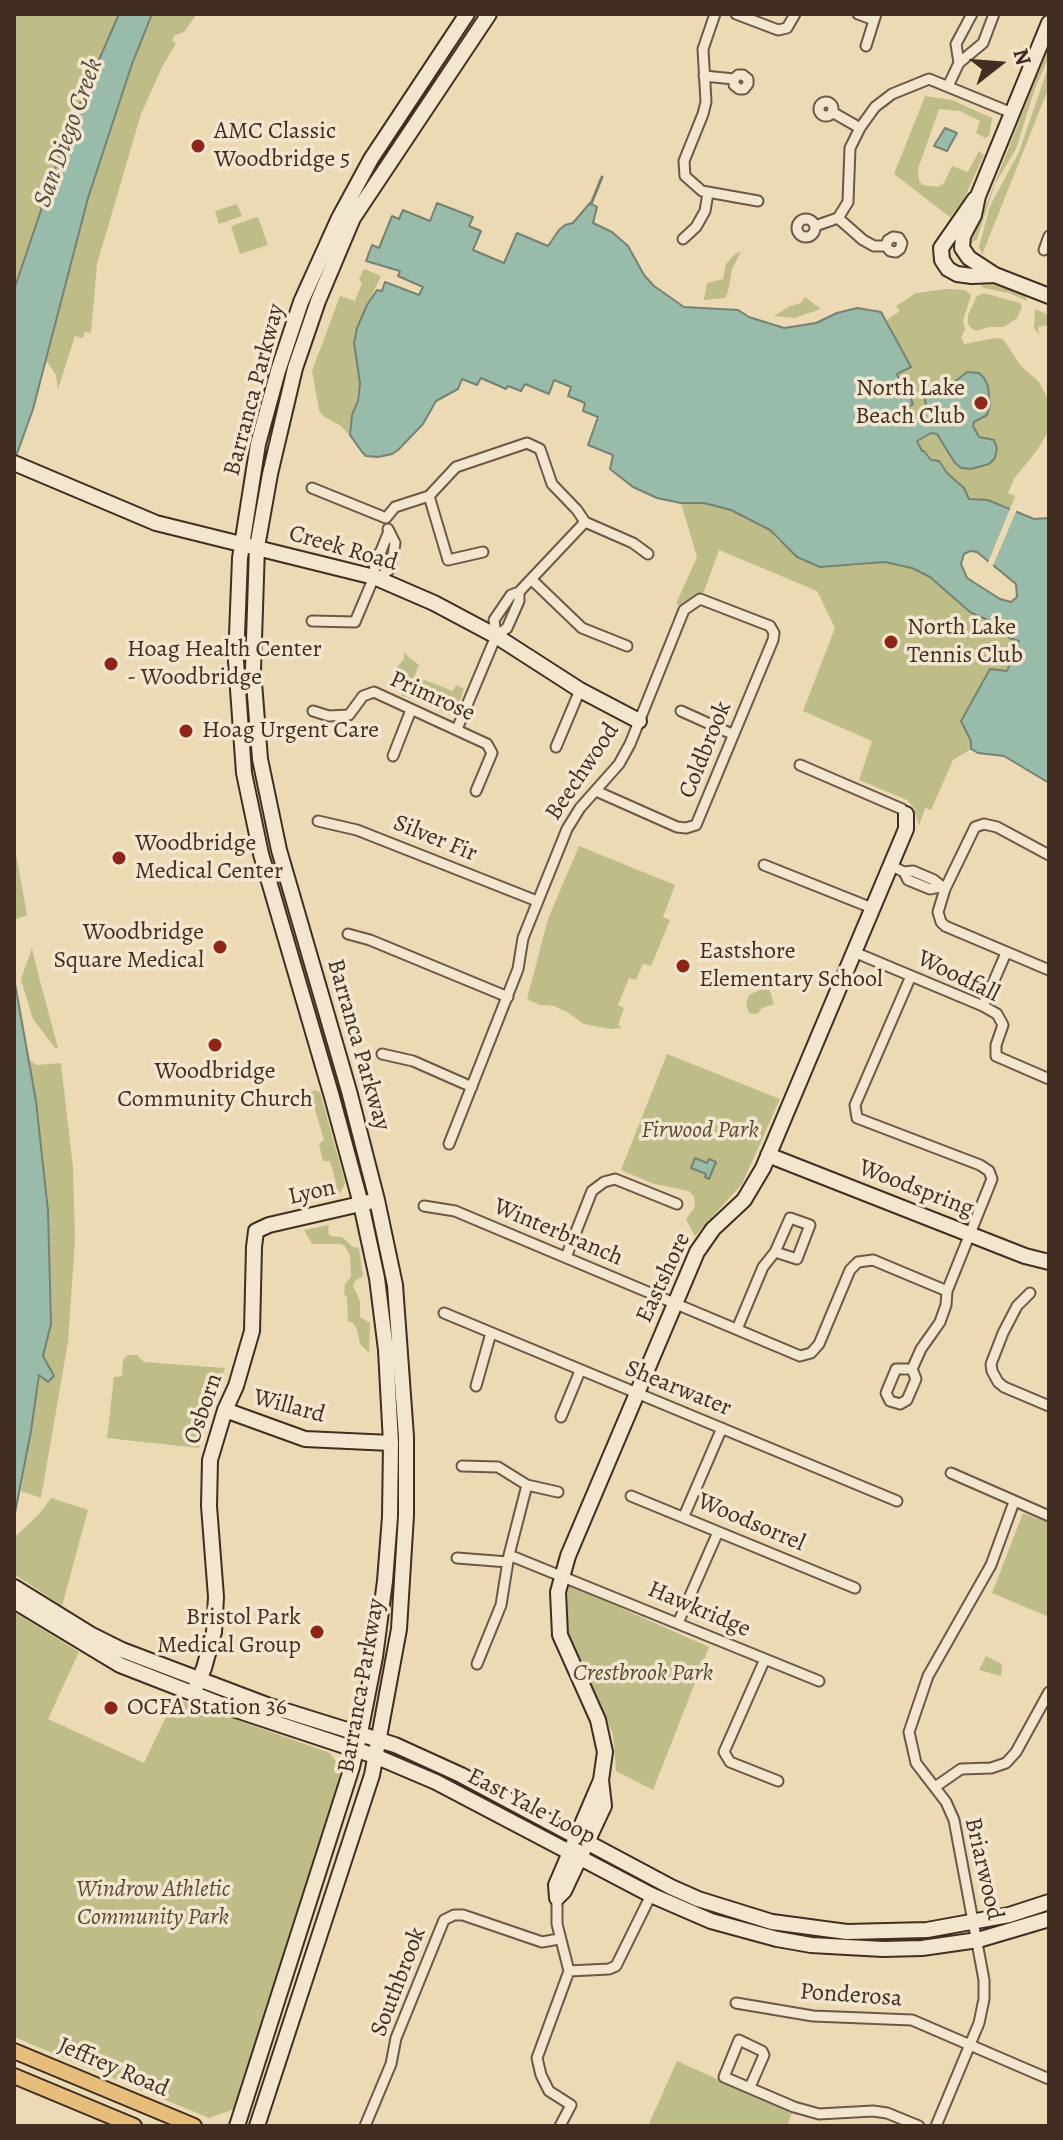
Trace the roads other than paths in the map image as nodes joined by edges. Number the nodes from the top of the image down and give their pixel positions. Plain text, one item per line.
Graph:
1 (467, 14) edge
2 (489, 14) edge
3 (715, 14) edge
4 (736, 14) edge
5 (795, 14) edge
6 (858, 14) edge
7 (972, 14) edge
8 (994, 14) edge
9 (875, 17) edge
10 (1049, 23) edge
11 (866, 46) dead end
12 (959, 63) junction
13 (704, 76) junction
14 (734, 79) dead end
15 (948, 86) junction
16 (832, 112) dead end
17 (1012, 113) junction
18 (860, 128) junction
19 (708, 193) junction
20 (978, 196) junction
21 (758, 201) dead end
22 (838, 218) junction
23 (815, 226) dead end
24 (1049, 236) edge
25 (683, 239) dead end
26 (886, 246) dead end
27 (1044, 250) dead end
28 (995, 275) junction
29 (1049, 296) edge
30 (18, 465) edge
31 (312, 488) dead end
32 (429, 496) junction
33 (386, 518) junction
34 (585, 522) junction
35 (389, 531) junction
36 (242, 543) junction
37 (257, 547) junction
38 (382, 548) junction
39 (483, 552) dead end
40 (394, 553) junction
41 (648, 554) dead end
42 (374, 577) junction
43 (531, 579) junction
44 (519, 592) junction
45 (503, 605) junction
46 (515, 611) junction
47 (312, 621) dead end
48 (774, 633) joint
49 (496, 636) junction
50 (627, 646) dead end
51 (580, 690) junction
52 (411, 710) junction
53 (313, 711) dead end
54 (681, 711) dead end
55 (639, 721) junction
56 (457, 729) junction
57 (732, 734) junction
58 (556, 747) dead end
59 (393, 756) dead end
60 (800, 765) dead end
61 (476, 791) dead end
62 (596, 791) junction
63 (906, 814) joint
64 (318, 821) dead end
65 (1049, 855) edge
66 (764, 865) dead end
67 (897, 869) junction
68 (943, 888) junction
69 (293, 900) junction
70 (537, 901) junction
71 (275, 905) junction
72 (872, 908) junction
73 (348, 934) dead end
74 (854, 952) junction
75 (1006, 953) junction
76 (1049, 970) edge
77 (911, 976) junction
78 (508, 997) junction
79 (983, 1006) junction
80 (382, 1054) dead end
81 (1049, 1079) edge
82 (472, 1087) junction
83 (449, 1144) dead end
84 (768, 1155) junction
85 (377, 1200) junction
86 (361, 1204) junction
87 (677, 1204) dead end
88 (424, 1206) dead end
89 (256, 1231) joint
90 (970, 1234) junction
91 (775, 1252) junction
92 (566, 1257) junction
93 (1049, 1262) edge
94 (947, 1291) junction
95 (1030, 1293) dead end
96 (674, 1303) junction
97 (444, 1313) dead end
98 (737, 1329) junction
99 (491, 1333) junction
100 (912, 1369) dead end
101 (580, 1371) junction
102 (476, 1386) dead end
103 (638, 1394) junction
104 (1049, 1406) edge
105 (225, 1410) junction
106 (561, 1417) dead end
107 (722, 1428) junction
108 (391, 1443) junction
109 (462, 1466) dead end
110 (951, 1473) dead end
111 (527, 1485) junction
112 (558, 1492) dead end
113 (631, 1496) dead end
114 (897, 1501) dead end
115 (1014, 1502) junction
116 (684, 1516) junction
117 (1049, 1516) edge
118 (718, 1532) junction
119 (457, 1558) dead end
120 (508, 1559) junction
121 (563, 1575) junction
122 (14, 1587) edge
123 (855, 1588) dead end
124 (14, 1601) edge
125 (678, 1623) junction
126 (765, 1659) junction
127 (477, 1664) dead end
128 (819, 1681) dead end
129 (196, 1687) junction
130 (1049, 1692) edge
131 (360, 1733) junction
132 (379, 1740) junction
133 (356, 1750) junction
134 (375, 1756) junction
135 (778, 1781) dead end
136 (935, 1787) junction
137 (578, 1846) junction
138 (651, 1895) junction
139 (557, 1898) joint
140 (1049, 1902) edge
141 (1049, 1919) edge
142 (975, 1923) junction
143 (559, 1939) junction
144 (978, 1940) junction
145 (569, 1971) junction
146 (736, 2003) dead end
147 (971, 2045) junction
148 (15, 2052) edge
149 (18, 2078) edge
150 (1049, 2079) edge
151 (750, 2087) junction
152 (134, 2126) edge
153 (194, 2126) edge
154 (237, 2126) edge
155 (257, 2126) edge
156 (365, 2126) edge
157 (560, 2126) edge
158 (919, 2126) edge
159 (936, 2126) edge

1 - 36 main road, Barranca Parkway
2 - 37 main road, Barranca Parkway
3 - 13 street
4 - 5 street
6 - 9 street
7 - 12 street
8 - 12 street
9 - 11 street
10 - 17 main road
12 - 15 street
13 - 14 street
13 - 19 street
15 - 17 street
15 - 18 street
16 - 18 street
17 - 20 main road
18 - 22 street
19 - 21 street
19 - 25 street
20 - 28 main road
20 - 28 main road
22 - 23 street
22 - 26 street
24 - 27 street
28 - 29 main road
30 - 36 main road, Creek Road
31 - 33 street
32 - 33 street
32 - 34 street
32 - 39 street
33 - 35 street
34 - 41 street
34 - 43 street
35 - 38 street
35 - 40 street
36 - 37 main road, Creek Road
36 - 71 main road, Barranca Parkway
37 - 42 main road, Creek Road
37 - 69 main road, Barranca Parkway
38 - 40 street
38 - 42 street
40 - 42 street
42 - 47 street
42 - 49 main road, Creek Road
43 - 44 street
43 - 50 street
44 - 45 street
44 - 46 street
45 - 46 street
45 - 49 street
46 - 49 street
48 - 55 street, Beechwood
48 - 57 street, Coldbrook
49 - 51 main road, Creek Road
49 - 56 street
51 - 55 main road, Creek Road
51 - 58 street
52 - 53 street, Primrose
52 - 56 street, Primrose
52 - 59 street
54 - 57 street
55 - 62 street, Beechwood
56 - 61 street, Primrose
57 - 62 street, Coldbrook
60 - 63 street
62 - 70 street, Beechwood
63 - 67 main road, Eastshore
64 - 70 street, Silver Fir
65 - 68 street
66 - 72 street
67 - 68 street
67 - 72 main road, Eastshore
68 - 75 street
69 - 71 main road
69 - 85 main road, Barranca Parkway
70 - 78 street, Beechwood
71 - 86 main road, Barranca Parkway
72 - 74 main road, Eastshore
73 - 78 street
74 - 77 street, Woodfall
74 - 84 main road, Eastshore
75 - 76 street
75 - 79 street
77 - 79 street, Woodfall
77 - 90 street
78 - 82 street, Beechwood
79 - 81 street, Woodfall
80 - 82 street
82 - 83 street, Beechwood
84 - 90 main road, Woodspring
84 - 96 main road, Eastshore
85 - 86 main road, Lyon
85 - 132 main road, Barranca Parkway
86 - 89 main road, Lyon
86 - 108 main road, Barranca Parkway
87 - 92 street
88 - 92 street, Winterbranch
89 - 105 main road, Osborn
90 - 93 main road, Woodspring
90 - 94 street
91 - 91 street
91 - 98 street
92 - 96 street, Winterbranch
94 - 98 street, Winterbranch
94 - 100 street
95 - 104 street
96 - 98 street, Winterbranch
96 - 103 main road, Eastshore
97 - 99 street, Shearwater
99 - 101 street, Shearwater
99 - 102 street
101 - 103 street, Shearwater
101 - 106 street
103 - 107 street, Shearwater
103 - 121 main road, Eastshore
105 - 108 main road, Willard
105 - 129 main road, Osborn
107 - 114 street, Shearwater
107 - 116 street
108 - 131 main road, Barranca Parkway
109 - 111 street
110 - 115 street
111 - 112 street
111 - 120 street
113 - 116 street, Woodsorrel
115 - 117 street
115 - 136 street, Briarwood
116 - 118 street, Woodsorrel
118 - 123 street, Woodsorrel
118 - 125 street
119 - 120 street, Hawkridge
120 - 121 street, Hawkridge
120 - 127 street
121 - 125 street, Hawkridge
121 - 137 main road, Eastshore
122 - 129 main road, East Yale Loop
124 - 129 main road, East Yale Loop
125 - 126 street, Hawkridge
126 - 128 street, Hawkridge
126 - 135 street
129 - 131 main road, East Yale Loop
129 - 133 main road, East Yale Loop
130 - 136 street
131 - 132 main road, East Yale Loop
131 - 133 main road, Barranca Parkway
132 - 134 main road, Barranca Parkway
132 - 137 main road, East Yale Loop
133 - 134 main road, East Yale Loop
133 - 154 main road, Barranca Parkway
134 - 137 main road, East Yale Loop
134 - 155 main road, Barranca Parkway
136 - 142 street, Briarwood
137 - 138 main road, East Yale Loop
137 - 139 main road, Eastshore
137 - 142 main road, East Yale Loop
138 - 144 main road, East Yale Loop
138 - 145 street
139 - 143 street, Eastshore
140 - 142 main road, East Yale Loop
141 - 144 main road, East Yale Loop
142 - 144 street, Briarwood
143 - 145 street, Eastshore
143 - 156 street, Southbrook
144 - 147 street, Briarwood
145 - 157 street
146 - 147 street, Ponderosa
147 - 150 street, Ponderosa
147 - 159 street, Briarwood
148 - 153 main road, Jeffrey Road
149 - 152 main road, Jeffrey Road
151 - 151 street
151 - 158 street

